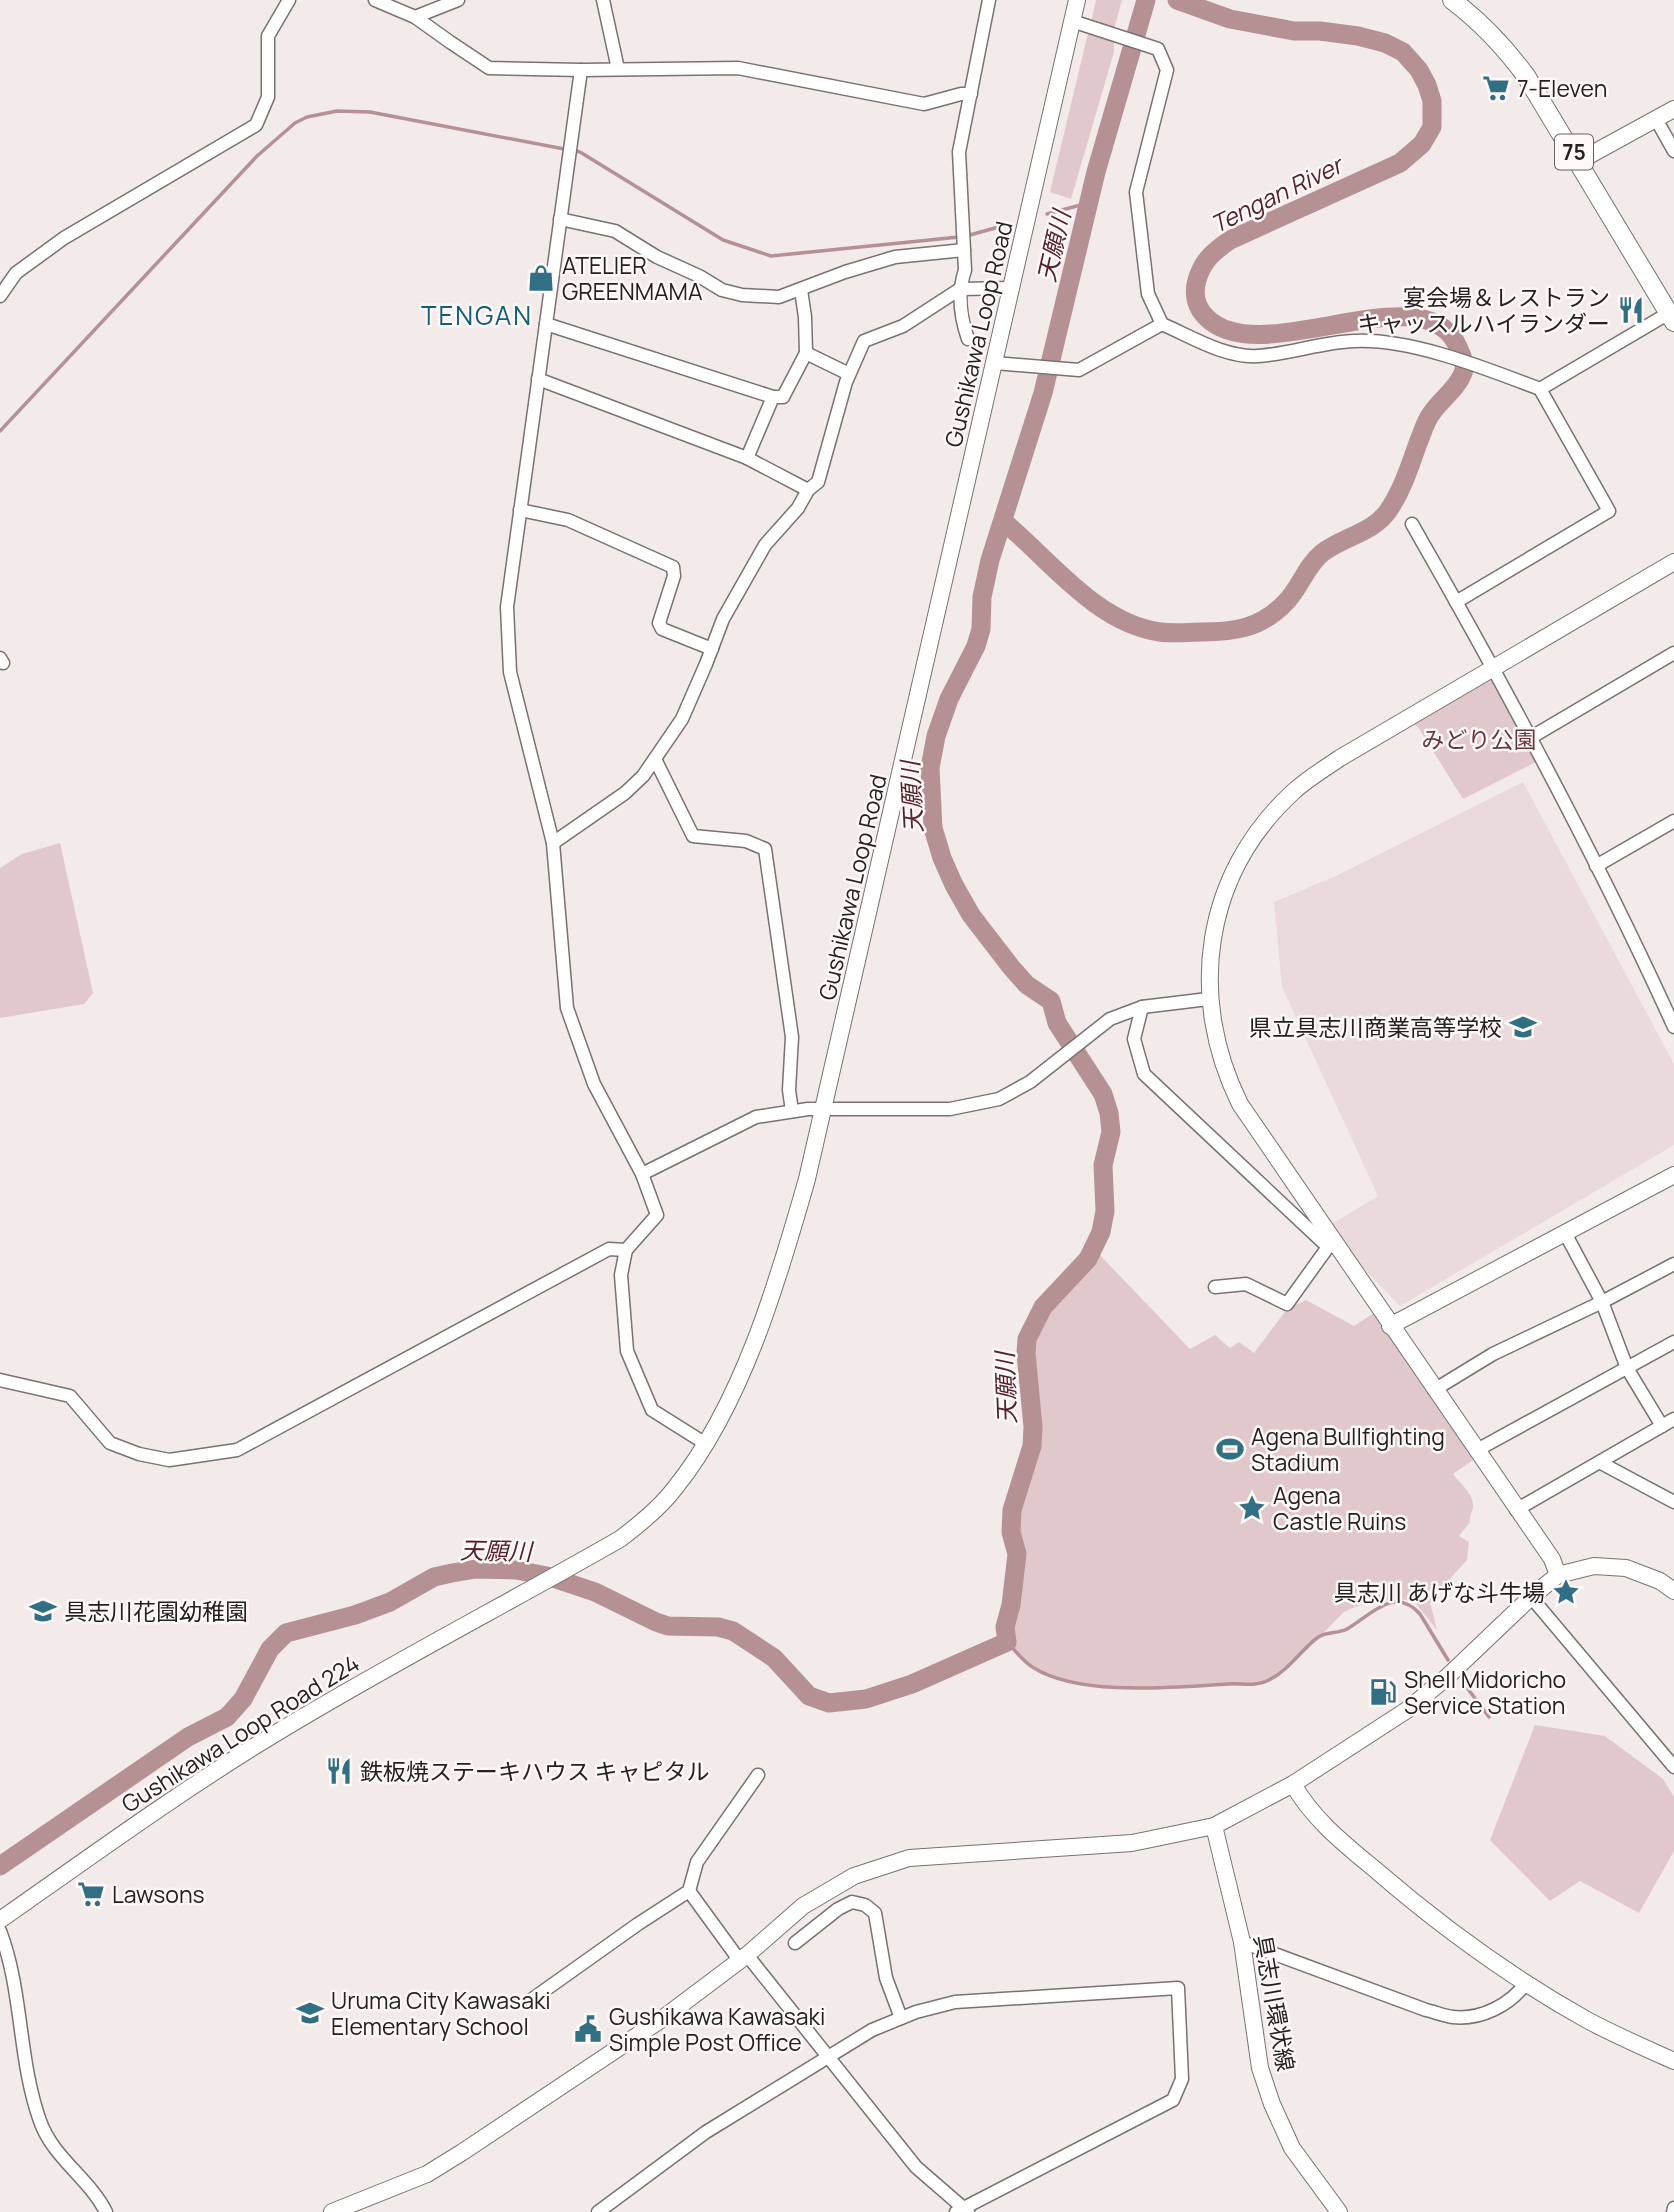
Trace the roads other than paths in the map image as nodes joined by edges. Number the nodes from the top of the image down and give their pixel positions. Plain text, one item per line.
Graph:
1 (289, 0) edge
2 (375, 0) edge
3 (458, 0) edge
4 (603, 0) edge
5 (989, 0) edge
6 (1077, 0) edge
7 (1452, 0) edge
8 (415, 16) junction
9 (1072, 21) junction
10 (618, 69) junction
11 (581, 70) junction
12 (971, 94) junction
13 (1674, 109) edge
14 (1656, 119) junction
15 (1674, 151) edge
16 (1579, 161) junction
17 (559, 219) junction
18 (964, 250) junction
19 (1012, 288) junction
20 (960, 289) junction
21 (801, 290) junction
22 (0, 296) edge
23 (1672, 317) edge
24 (546, 324) junction
25 (1162, 324) junction
26 (968, 339) dead end
27 (806, 353) junction
28 (995, 363) junction
29 (849, 374) junction
30 (538, 379) junction
31 (1540, 389) junction
32 (774, 397) junction
33 (747, 458) junction
34 (808, 490) junction
35 (520, 510) junction
36 (1412, 524) dead end
37 (1674, 562) edge
38 (1457, 602) junction
39 (712, 649) junction
40 (1674, 653) edge
41 (1494, 668) junction
42 (1530, 738) junction
43 (655, 759) junction
44 (1674, 821) edge
45 (553, 844) junction
46 (1596, 866) junction
47 (1674, 995) edge
48 (1209, 999) junction
49 (1662, 1002) junction
50 (1142, 1007) junction
51 (1674, 1027) edge
52 (825, 1109) junction
53 (792, 1111) junction
54 (642, 1174) junction
55 (1674, 1175) edge
56 (1565, 1233) junction
57 (1331, 1245) junction
58 (626, 1250) junction
59 (1674, 1264) edge
60 (1215, 1287) dead end
61 (1602, 1302) junction
62 (1390, 1326) junction
63 (1674, 1342) edge
64 (1627, 1368) junction
65 (0, 1380) edge
66 (1434, 1390) junction
67 (1674, 1419) edge
68 (1662, 1426) junction
69 (706, 1444) junction
70 (1477, 1450) junction
71 (1601, 1463) junction
72 (1674, 1502) edge
73 (1516, 1510) junction
74 (1558, 1575) junction
75 (1674, 1591) edge
76 (1531, 1597) junction
77 (514, 1600) joint
78 (1674, 1767) edge
79 (758, 1775) dead end
80 (1293, 1784) junction
81 (1214, 1826) junction
82 (689, 1891) junction
83 (0, 1920) edge
84 (0, 1931) edge
85 (1242, 1942) junction
86 (795, 1943) dead end
87 (744, 1958) junction
88 (1525, 1983) junction
89 (531, 2000) dead end
90 (901, 2018) junction
91 (828, 2056) junction
92 (1674, 2061) edge
93 (963, 2211) edge
94 (106, 2212) edge
95 (332, 2212) edge
96 (598, 2212) edge
97 (1339, 2212) edge

1 - 22 street
2 - 8 street
3 - 8 street
4 - 10 street
5 - 12 street
6 - 9 main road, Gushikawa Loop Road
7 - 16 main road, 75
8 - 11 street
9 - 19 main road, Gushikawa Loop Road
9 - 25 street
10 - 11 street
10 - 12 street
11 - 17 street
12 - 18 street
13 - 14 main road
14 - 15 street
14 - 16 main road
16 - 23 main road, 75
17 - 21 street
17 - 24 street
18 - 20 street
18 - 21 street
19 - 20 street
19 - 28 main road, Gushikawa Loop Road
20 - 26 street
20 - 29 street
21 - 27 street
23 - 31 street
24 - 30 street
24 - 32 street
25 - 28 street
25 - 31 street
27 - 29 street
27 - 32 street
28 - 52 main road, Gushikawa Loop Road
29 - 34 street
30 - 33 street
30 - 35 street
31 - 38 street
32 - 33 street
33 - 34 street
34 - 39 street
35 - 39 street
35 - 45 street
36 - 38 street
37 - 41 main road
38 - 41 street
39 - 43 street
40 - 42 street
41 - 42 street
41 - 48 main road
42 - 46 street
43 - 45 street
43 - 53 street
44 - 46 street
45 - 54 street
46 - 49 street
47 - 49 street
48 - 50 street
48 - 57 main road
49 - 51 street
50 - 52 street
50 - 57 street
52 - 53 street
52 - 69 main road, Gushikawa Loop Road
53 - 54 street
54 - 58 street
55 - 56 main road
56 - 61 street
56 - 62 main road
57 - 60 street
57 - 62 main road
58 - 65 street
58 - 69 street
59 - 61 street
61 - 64 street
61 - 66 street
62 - 66 main road
63 - 64 street
64 - 68 street
64 - 70 street
66 - 70 main road
67 - 68 street
68 - 71 street
69 - 77 main road, Gushikawa Loop Road
70 - 73 main road
71 - 72 street
71 - 73 street
73 - 74 main road
74 - 75 main road
74 - 76 main road
76 - 78 street
76 - 80 main road
77 - 83 main road, Gushikawa Loop Road 224
79 - 82 street
80 - 81 main road
80 - 88 main road
81 - 85 main road, 具志川環状線
81 - 87 main road
82 - 87 street
82 - 89 street
84 - 94 street
85 - 88 street
85 - 97 main road, 具志川環状線
86 - 90 street
87 - 91 street
87 - 95 main road
88 - 92 main road
90 - 91 street
90 - 93 street
91 - 93 street
91 - 96 street

